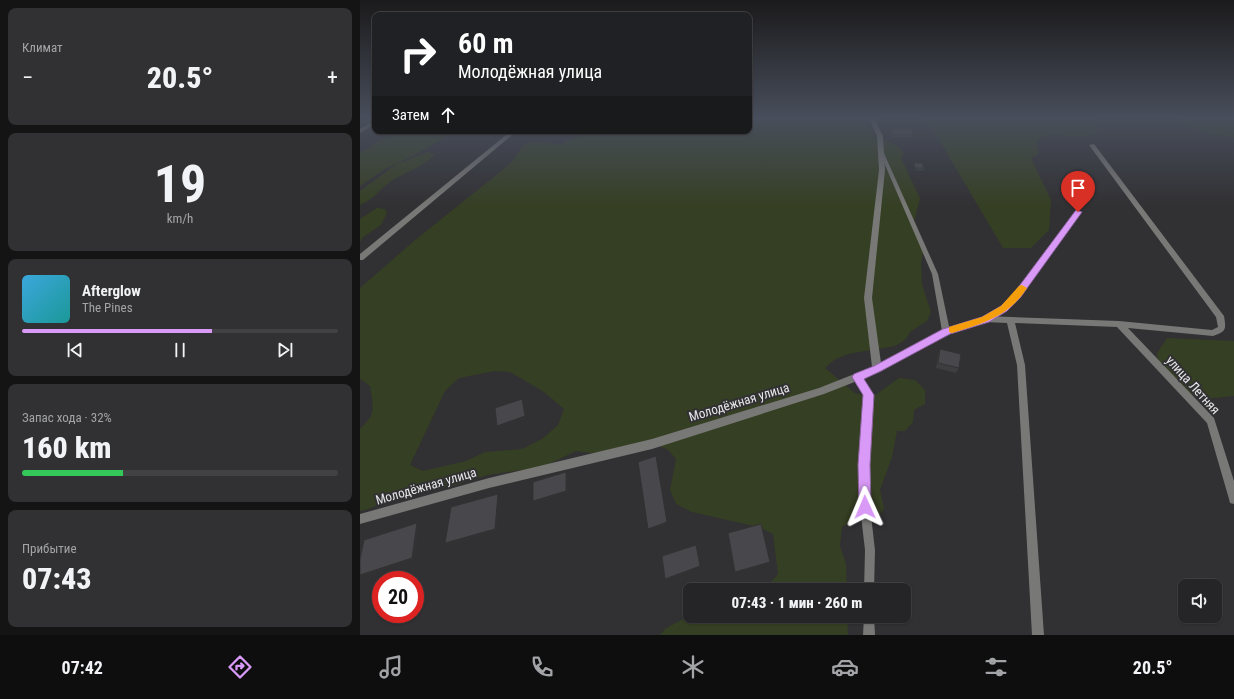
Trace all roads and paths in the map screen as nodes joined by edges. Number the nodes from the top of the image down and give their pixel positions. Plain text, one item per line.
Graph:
1 (494, 148) edge
2 (881, 148) edge
3 (1094, 148) edge
4 (881, 151) junction
5 (1078, 212) dead end
6 (360, 258) edge
7 (985, 319) junction
8 (1010, 320) junction
9 (1119, 324) junction
10 (946, 331) junction
11 (878, 369) junction
12 (857, 377) junction
13 (1234, 499) edge
14 (360, 519) edge
15 (869, 583) edge
16 (869, 623) edge
17 (869, 635) edge
18 (1038, 635) edge

1 - 6 street
2 - 4 street
3 - 9 street, Молодёжная улица
4 - 10 lane
4 - 11 street
5 - 7 lane
7 - 8 street, Молодёжная улица
7 - 10 street, Молодёжная улица
8 - 9 street, Молодёжная улица
8 - 18 street
9 - 13 street, улица Летняя
10 - 11 street, Молодёжная улица
11 - 12 street, Молодёжная улица
12 - 14 street, Молодёжная улица
12 - 15 lane
16 - 17 lane

